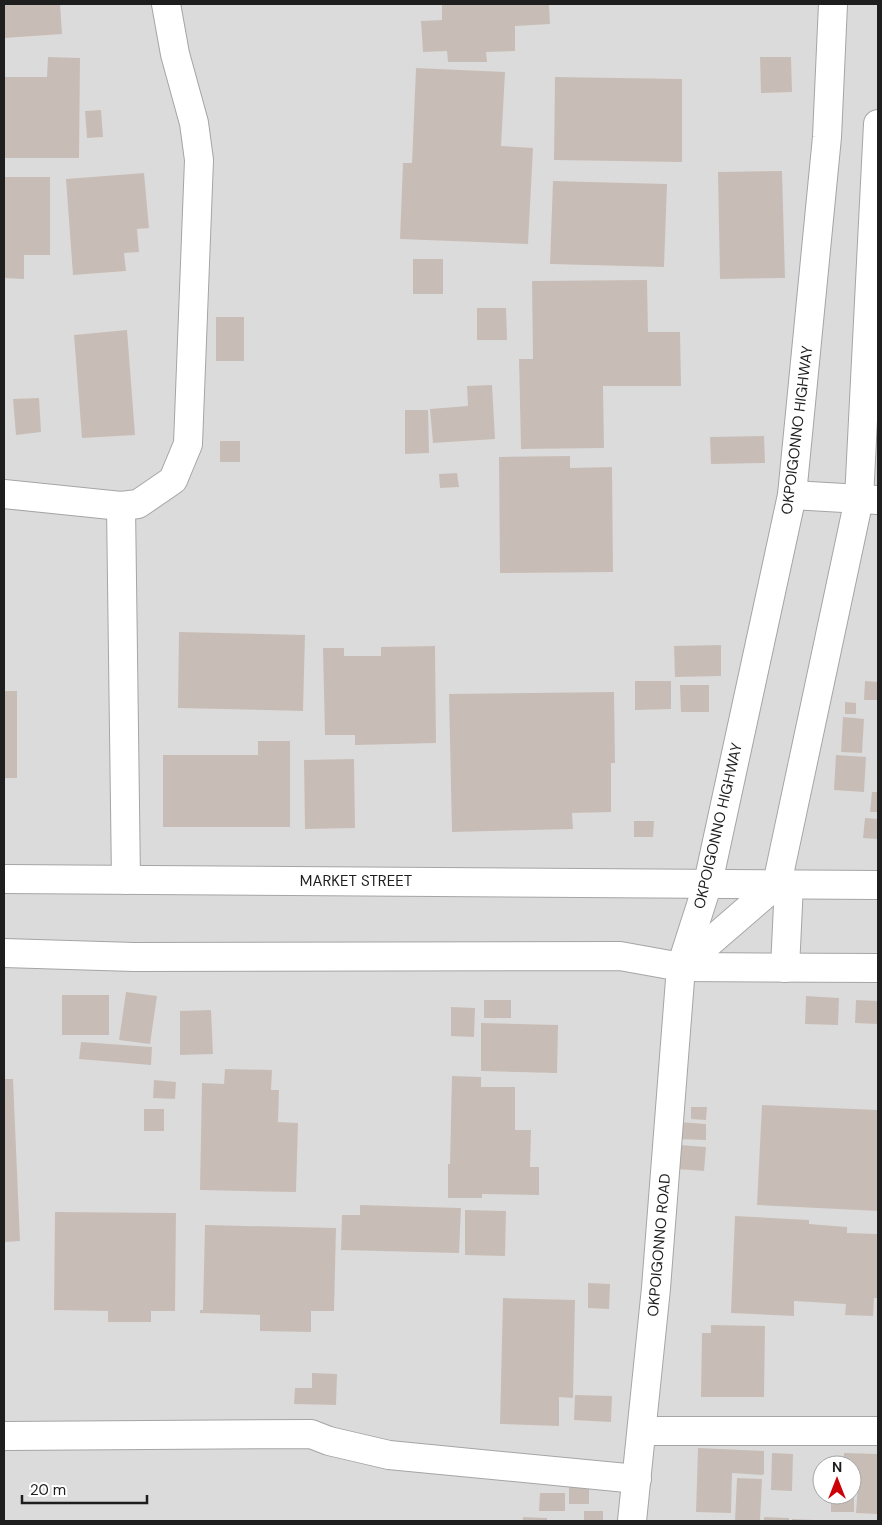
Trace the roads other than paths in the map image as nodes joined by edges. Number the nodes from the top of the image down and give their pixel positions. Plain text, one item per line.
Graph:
1 (166, 4) edge
2 (833, 4) edge
3 (878, 124) edge
4 (4, 494) edge
5 (792, 495) junction
6 (869, 500) edge
7 (121, 506) junction
8 (4, 879) edge
9 (126, 880) junction
10 (708, 882) junction
11 (783, 884) junction
12 (878, 885) edge
13 (4, 953) edge
14 (681, 967) junction
15 (784, 968) junction
16 (878, 968) edge
17 (642, 1431) junction
18 (878, 1431) edge
19 (4, 1436) edge
20 (637, 1479) junction
21 (632, 1521) edge

1 - 7 street
2 - 5 street, OKPOIGONNO HIGHWAY
3 - 6 street
4 - 7 street
5 - 6 street
5 - 10 street, OKPOIGONNO HIGHWAY
6 - 11 street
7 - 9 street
8 - 9 street, MARKET STREET
9 - 10 street, MARKET STREET
10 - 11 street, MARKET STREET
10 - 14 street, OKPOIGONNO HIGHWAY
11 - 12 street, MARKET STREET
11 - 14 street
11 - 15 street
13 - 14 street
14 - 15 street
14 - 17 street, OKPOIGONNO ROAD
15 - 16 street
17 - 18 street
17 - 20 street, OKPOIGONNO ROAD
19 - 20 street
20 - 21 street, OKPOIGONNO ROAD

